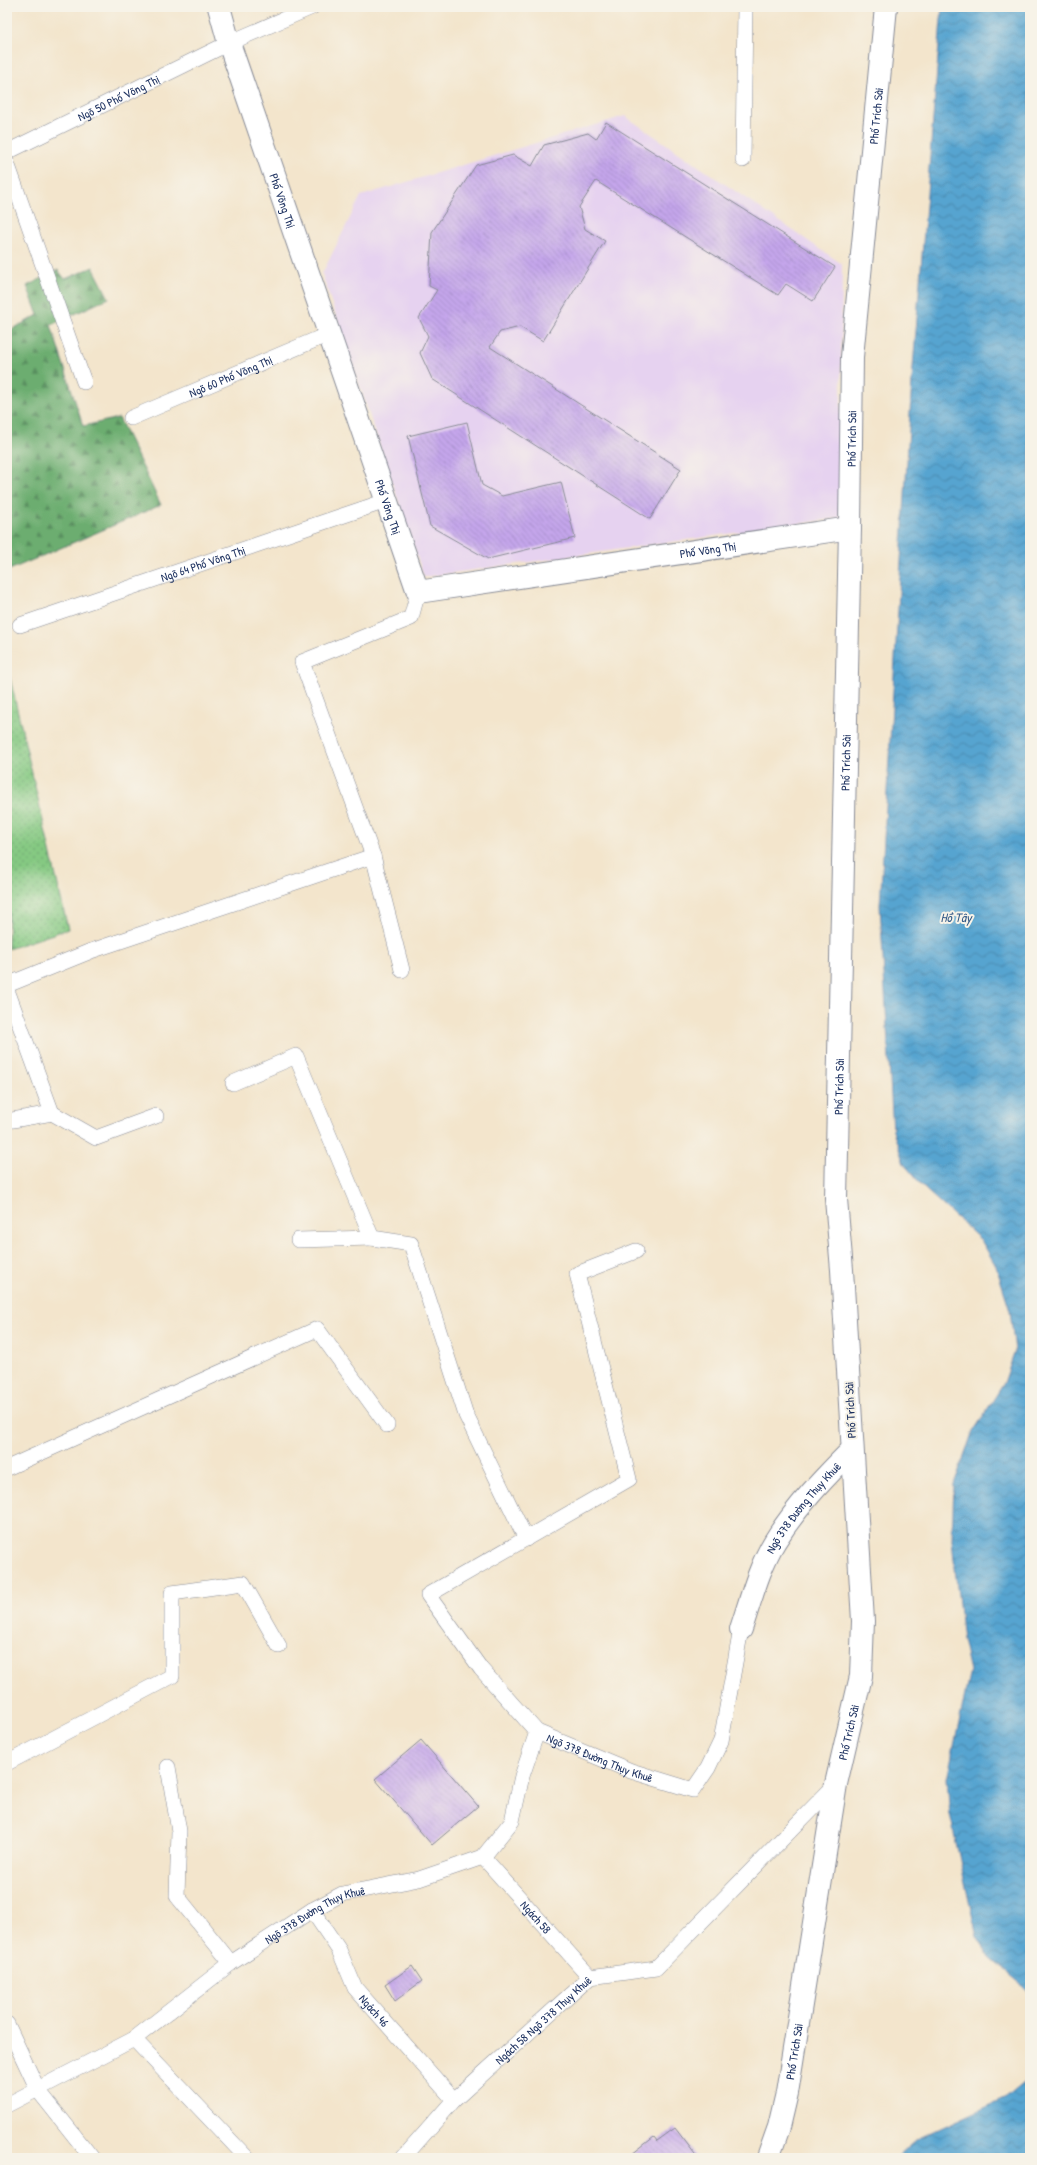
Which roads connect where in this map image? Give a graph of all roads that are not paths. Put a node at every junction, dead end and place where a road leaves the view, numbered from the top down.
1 (219, 7) edge
2 (312, 7) edge
3 (745, 7) edge
4 (886, 7) edge
5 (229, 43) junction
6 (7, 152) edge
7 (744, 160) dead end
8 (7, 163) edge
9 (329, 334) junction
10 (84, 382) dead end
11 (131, 418) dead end
12 (386, 501) junction
13 (850, 528) junction
14 (418, 592) junction
15 (20, 625) dead end
16 (373, 856) junction
17 (402, 970) dead end
18 (7, 985) edge
19 (7, 990) edge
20 (233, 1083) dead end
21 (52, 1113) junction
22 (156, 1116) dead end
23 (7, 1121) edge
24 (372, 1238) junction
25 (298, 1240) dead end
26 (636, 1251) dead end
27 (387, 1424) dead end
28 (852, 1450) junction
29 (7, 1468) edge
30 (526, 1539) junction
31 (741, 1629) joint
32 (279, 1646) dead end
33 (537, 1732) junction
34 (7, 1763) edge
35 (168, 1767) dead end
36 (836, 1784) junction
37 (483, 1857) junction
38 (312, 1910) junction
39 (231, 1963) junction
40 (590, 1977) junction
41 (7, 2024) edge
42 (134, 2040) junction
43 (38, 2090) junction
44 (454, 2100) junction
45 (7, 2105) edge
46 (92, 2158) edge
47 (247, 2158) edge
48 (403, 2158) edge
49 (768, 2158) edge

1 - 5 street, Phố Võng Thị
2 - 5 lane, Ngõ 50 Phố Võng Thị
3 - 7 lane
4 - 13 street, Phố Trích Sài
5 - 6 lane, Ngõ 50 Phố Võng Thị
5 - 9 street, Phố Võng Thị
8 - 10 lane
9 - 11 lane, Ngõ 60 Phố Võng Thị
9 - 12 street, Phố Võng Thị
12 - 14 street, Phố Võng Thị
12 - 15 lane, Ngõ 64 Phố Võng Thị
13 - 14 street, Phố Võng Thị
13 - 28 street, Phố Trích Sài
14 - 16 lane
16 - 17 lane
16 - 18 lane
19 - 21 lane
20 - 24 lane
21 - 22 lane
21 - 23 lane
24 - 25 lane
24 - 30 lane
26 - 30 lane
27 - 29 lane
28 - 31 street, Ngõ 378 Đường Thụy Khuê
28 - 36 street, Phố Trích Sài
30 - 33 lane
31 - 33 lane, Ngõ 378 Đường Thụy Khuê
32 - 34 lane
33 - 37 lane, Ngõ 378 Đường Thụy Khuê
35 - 39 lane
36 - 40 lane, Ngách 58 Ngõ 378 Thụy Khuê
36 - 49 street, Phố Trích Sài
37 - 38 lane, Ngõ 378 Đường Thụy Khuê
37 - 40 lane, Ngách 58
38 - 39 lane, Ngõ 378 Đường Thụy Khuê
38 - 44 lane, Ngách 46
39 - 42 lane, Ngõ 378 Đường Thụy Khuê
40 - 44 lane, Ngách 58 Ngõ 378 Thụy Khuê
41 - 43 lane
42 - 43 lane, Ngõ 378 Đường Thụy Khuê
42 - 47 lane
43 - 45 lane, Ngõ 378 Đường Thụy Khuê
43 - 46 lane
44 - 48 lane, Ngách 58 Ngõ 378 Thụy Khuê

